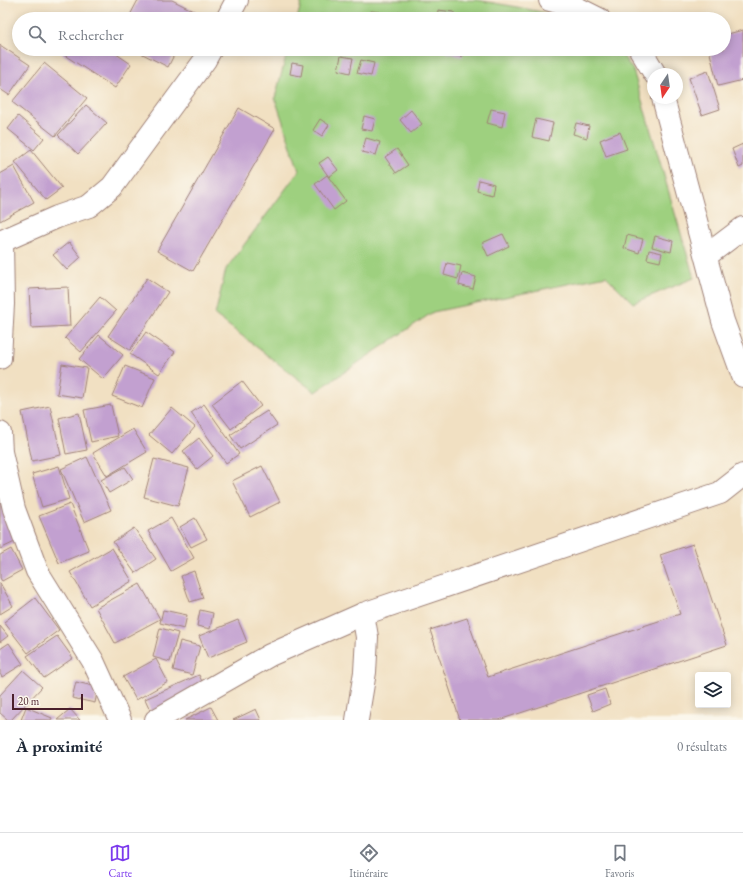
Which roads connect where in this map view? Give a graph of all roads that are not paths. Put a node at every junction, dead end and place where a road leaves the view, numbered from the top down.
1 (237, 0) edge
2 (550, 0) edge
3 (231, 12) edge
4 (584, 12) edge
5 (207, 56) edge
6 (644, 56) edge
7 (651, 68) edge
8 (665, 104) edge
9 (743, 228) edge
10 (1, 241) edge
11 (706, 256) junction
12 (0, 358) edge
13 (743, 376) edge
14 (0, 433) edge
15 (743, 475) edge
16 (363, 614) junction
17 (120, 720) edge
18 (156, 720) edge
19 (357, 720) edge

1 - 3 street
2 - 4 street
5 - 10 street
6 - 7 street
8 - 11 street
9 - 11 street
10 - 12 street
11 - 13 street
14 - 17 street
15 - 16 street
16 - 18 street
16 - 19 street

